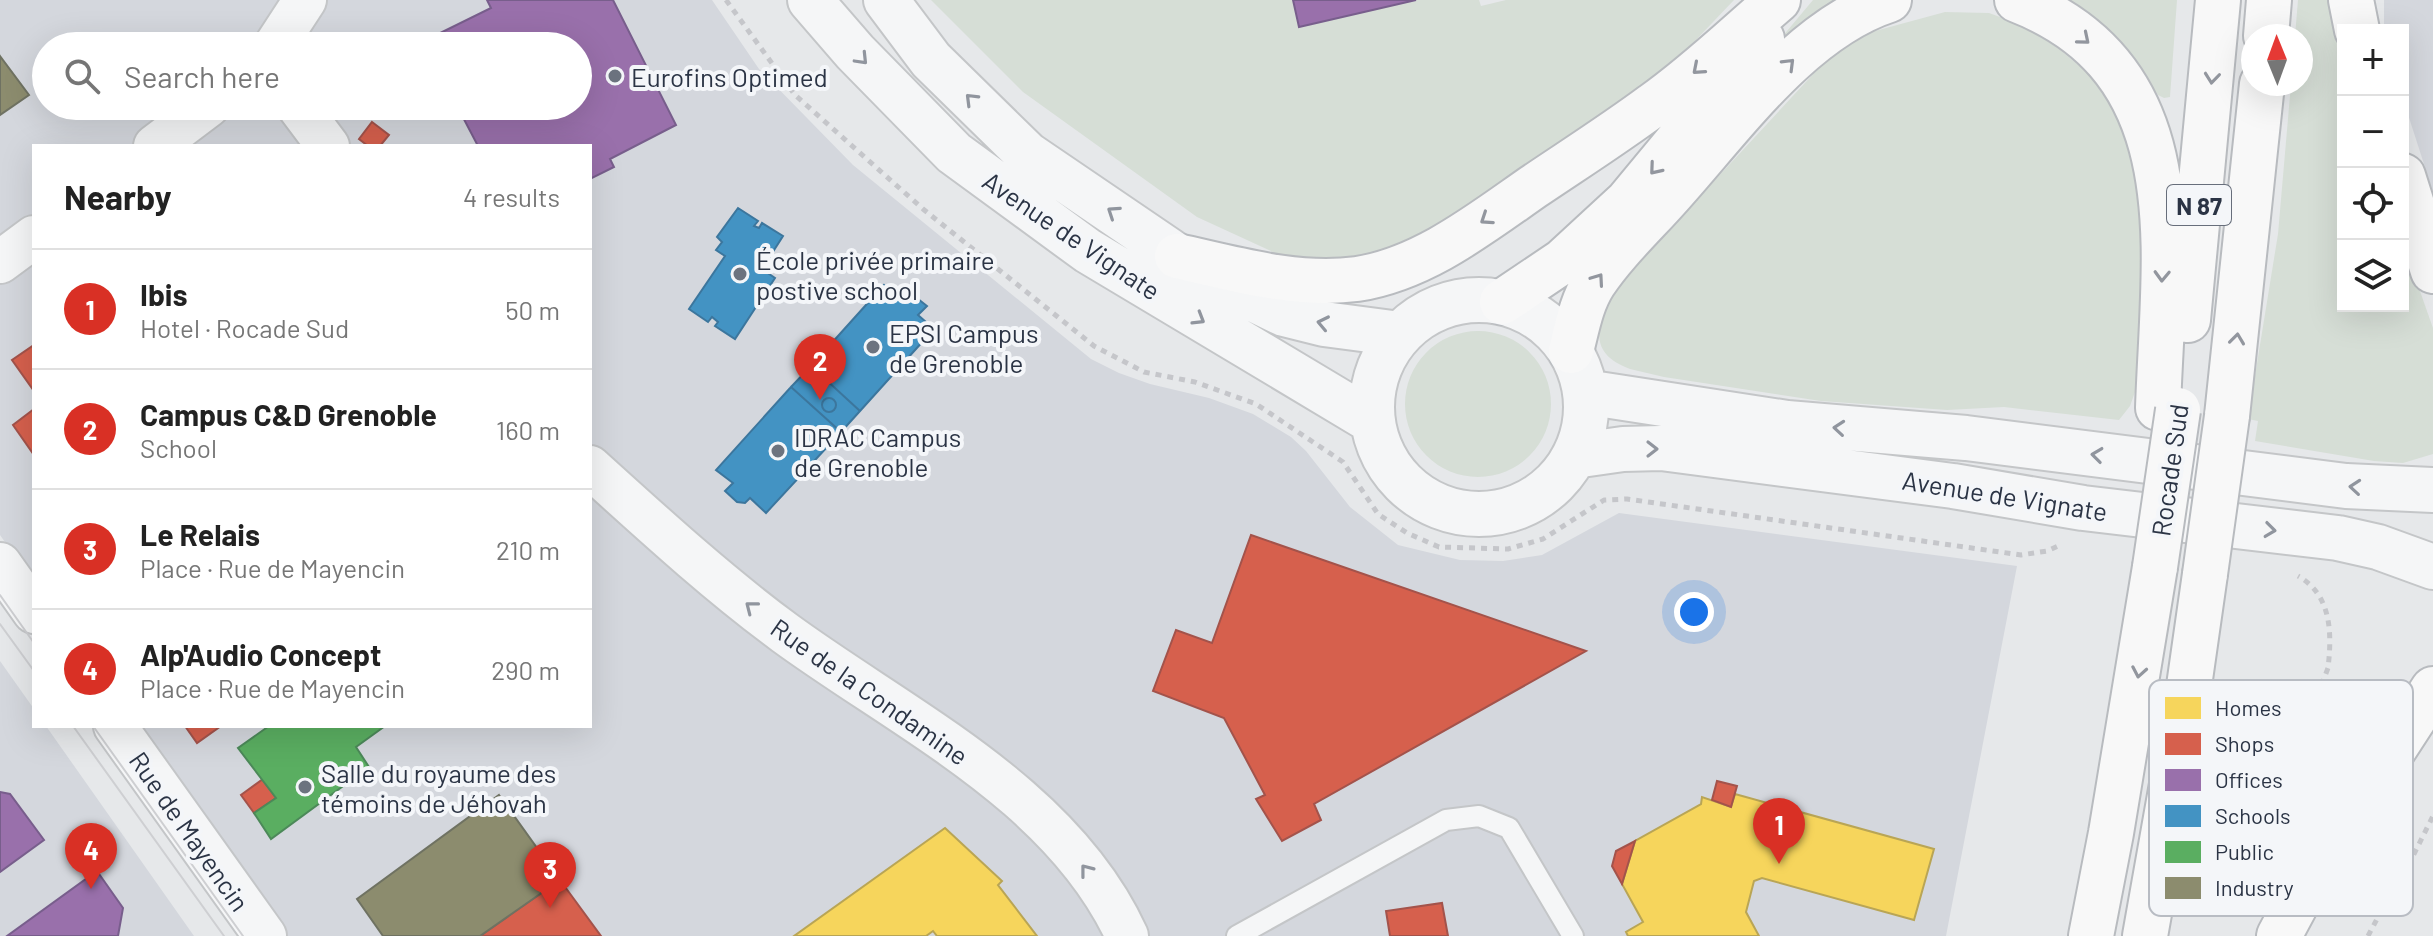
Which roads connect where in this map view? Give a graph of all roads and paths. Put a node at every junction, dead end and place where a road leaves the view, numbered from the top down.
1 (305, 0) edge
2 (810, 0) edge
3 (886, 0) edge
4 (1778, 0) edge
5 (1793, 0) edge
6 (1889, 0) edge
7 (2017, 0) edge
8 (2218, 0) edge
9 (2269, 0) edge
10 (2351, 0) edge
11 (2267, 24) edge
12 (2356, 24) edge
13 (284, 32) edge
14 (2261, 96) edge
15 (189, 120) edge
16 (308, 120) edge
17 (158, 144) edge
18 (326, 144) edge
19 (2409, 195) edge
20 (32, 238) edge
21 (1177, 256) junction
22 (0, 262) edge
23 (2433, 271) edge
24 (1502, 302) junction
25 (1400, 334) junction
26 (1571, 351) junction
27 (1585, 392) junction
28 (2168, 409) junction
29 (1372, 421) junction
30 (1574, 456) junction
31 (592, 469) edge
32 (2433, 490) edge
33 (0, 564) edge
34 (2433, 567) edge
35 (32, 609) edge
36 (2189, 680) edge
37 (2433, 689) edge
38 (2413, 723) edge
39 (116, 728) edge
40 (2433, 816) edge
41 (2413, 856) edge
42 (2149, 914) edge
43 (2294, 916) edge
44 (2378, 916) edge
45 (265, 936) edge
46 (1127, 936) edge
47 (1237, 936) edge
48 (1573, 936) edge
49 (2091, 936) edge
50 (2145, 936) edge
51 (2279, 936) edge
52 (2368, 936) edge

1 - 13 street
2 -> 29 street, Avenue de Vignate
21 -> 3 street, Avenue de Vignate
4 -> 21 highway
5 -> 24 highway
26 -> 6 highway
7 -> 28 highway
8 -> 28 highway, Rocade Sud / N 87
9 - 11 highway
10 - 12 highway
36 -> 14 highway, Rocade Sud / N 87, bridge
15 - 17 street
16 - 18 street
19 - 23 highway
20 - 22 street
25 -> 21 street, Avenue de Vignate
24 - 25 street
24 - 26 street
25 - 29 street
26 - 27 street
27 - 30 street
32 -> 27 street, Avenue de Vignate
28 -> 49 highway, Rocade Sud / N 87, bridge
29 - 30 street
30 -> 34 street, Avenue de Vignate
46 -> 31 street, Rue de la Condamine
33 - 35 street
37 - 38 highway
39 - 45 street, Rue de Mayencin
40 - 41 path
50 -> 42 highway, Rocade Sud / N 87, bridge
43 - 51 highway
44 - 52 path
47 - 48 lane

